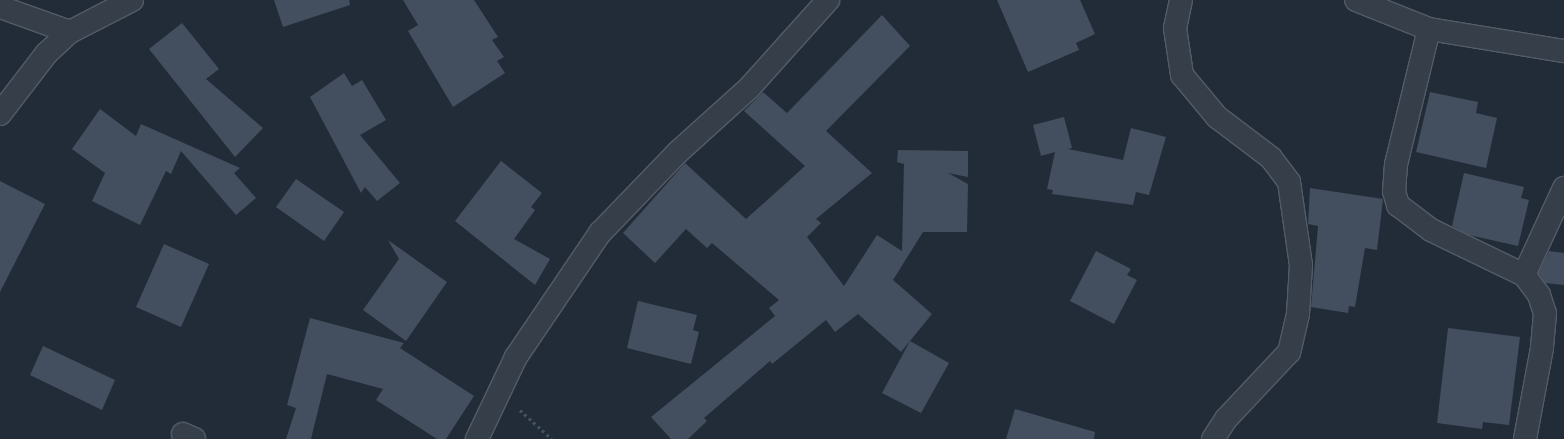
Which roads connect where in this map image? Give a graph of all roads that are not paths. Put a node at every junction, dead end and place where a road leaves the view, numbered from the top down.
1 (132, 0) edge
2 (828, 0) edge
3 (1181, 0) edge
4 (1356, 0) edge
5 (0, 7) edge
6 (1429, 29) junction
7 (70, 32) junction
8 (1564, 51) edge
9 (0, 114) edge
10 (1564, 188) edge
11 (1524, 275) junction
12 (477, 439) edge
13 (1213, 439) edge
14 (1525, 439) edge

1 - 7 street
2 - 12 street
3 - 13 street
4 - 6 street
5 - 7 street
6 - 8 street
6 - 11 street
7 - 9 street
10 - 11 street
11 - 14 street

